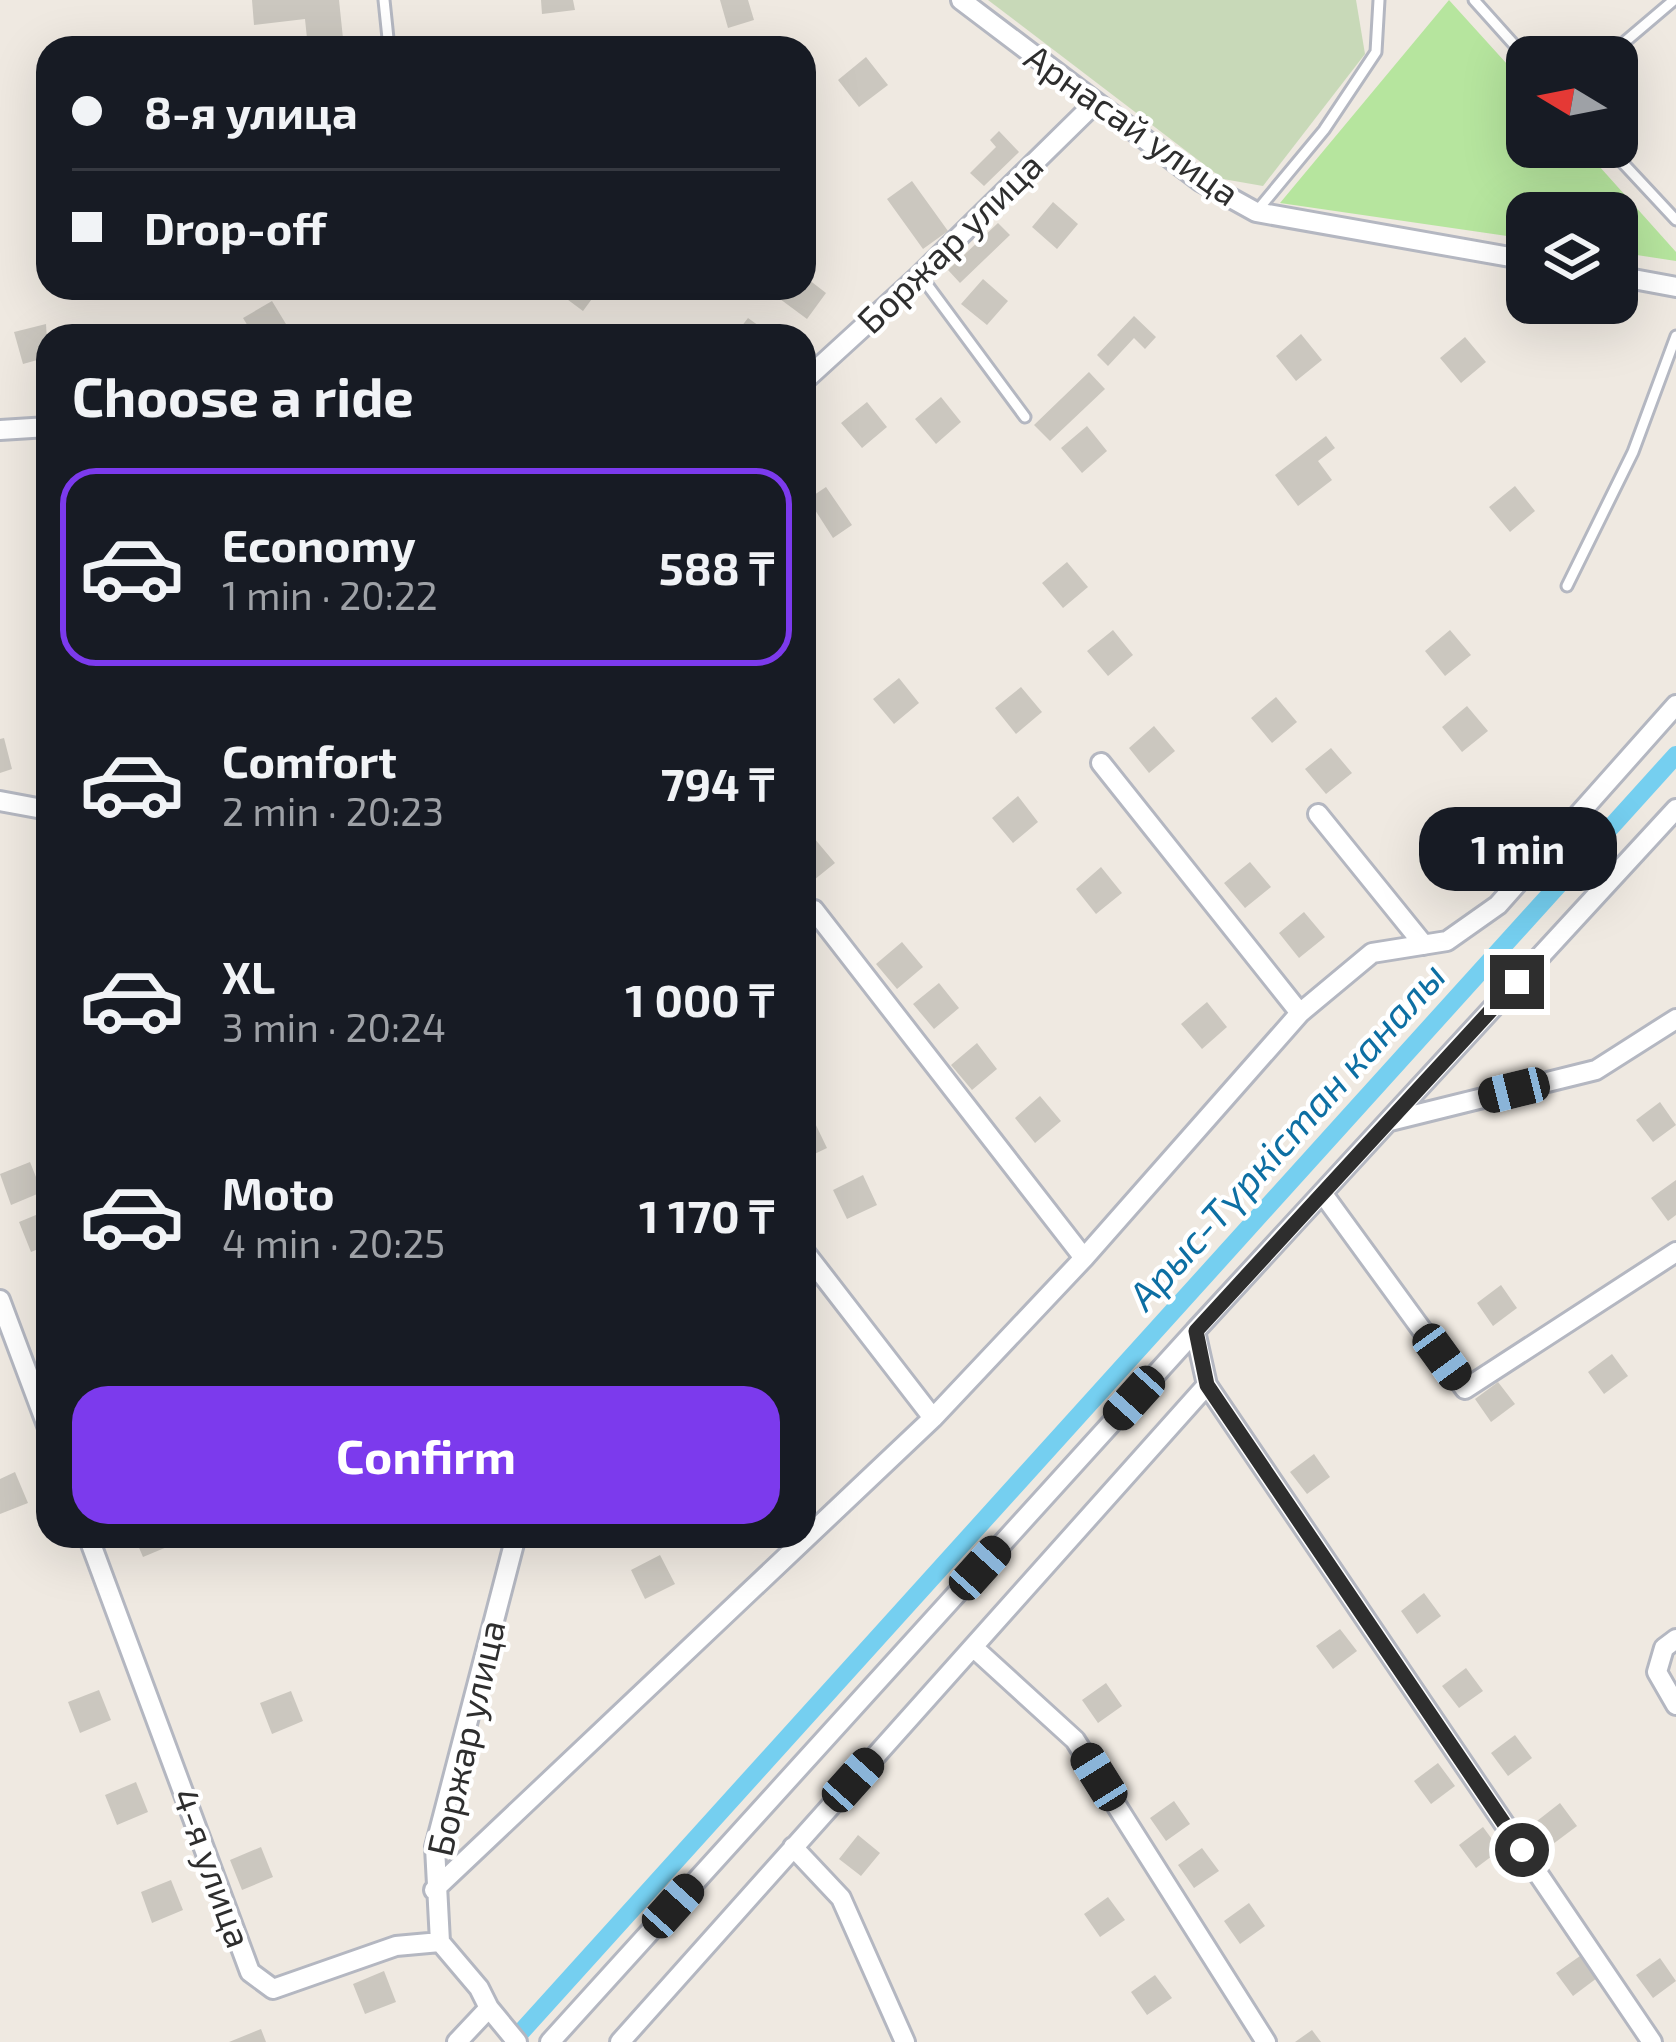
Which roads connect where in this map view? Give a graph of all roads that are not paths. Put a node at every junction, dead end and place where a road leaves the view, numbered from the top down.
1 (384, 0) edge
2 (961, 0) edge
3 (1379, 0) edge
4 (1474, 0) edge
5 (1674, 0) edge
6 (388, 36) edge
7 (1507, 36) edge
8 (1632, 36) edge
9 (1095, 103) junction
10 (1628, 168) edge
11 (1256, 212) junction
12 (1676, 220) edge
13 (1506, 256) edge
14 (920, 275) junction
15 (1638, 280) edge
16 (1676, 286) edge
17 (1676, 336) edge
18 (816, 370) edge
19 (1025, 417) dead end
20 (36, 428) edge
21 (0, 430) edge
22 (1567, 586) dead end
23 (1676, 705) edge
24 (1101, 763) dead end
25 (0, 801) edge
26 (36, 808) edge
27 (1676, 809) edge
28 (1318, 814) dead end
29 (816, 913) edge
30 (1424, 945) junction
31 (1300, 1013) junction
32 (1676, 1019) edge
33 (1390, 1121) junction
34 (1323, 1194) junction
35 (1676, 1252) edge
36 (1084, 1258) junction
37 (816, 1267) edge
38 (0, 1300) edge
39 (1196, 1331) junction
40 (1207, 1385) junction
41 (36, 1397) edge
42 (933, 1418) junction
43 (816, 1529) edge
44 (92, 1548) edge
45 (513, 1548) edge
46 (796, 1548) edge
47 (1676, 1639) edge
48 (973, 1647) junction
49 (1676, 1705) edge
50 (793, 1847) junction
51 (434, 1890) junction
52 (440, 1942) junction
53 (489, 2008) junction
54 (513, 2037) edge
55 (457, 2042) edge
56 (550, 2042) edge
57 (620, 2042) edge
58 (905, 2042) edge
59 (1266, 2042) edge
60 (1652, 2042) edge

1 - 6 lane
2 - 9 street, Арнасай улица
3 - 11 lane
4 - 7 lane
5 - 8 lane
9 - 11 street, Арнасай улица
9 - 14 street, Боржар улица
10 - 12 lane
11 - 13 street, Арнасай улица
14 - 18 street, Боржар улица
14 - 19 lane
15 - 16 street
17 - 22 lane
20 - 21 street
23 - 30 street
24 - 31 street
25 - 26 street
27 - 33 street
28 - 30 street
29 - 36 street
30 - 31 street
31 - 36 street
32 - 33 street
33 - 34 street
34 - 35 street
34 - 39 street
36 - 42 street
37 - 42 street
38 - 41 street
39 - 40 street
39 - 56 street
40 - 48 street
40 - 60 street
42 - 43 street
44 - 52 street, 4-я улица
45 - 51 street, Боржар улица
46 - 51 street
47 - 49 street
48 - 50 street
48 - 59 street
50 - 57 street
50 - 58 street
51 - 52 street, Боржар улица
52 - 53 street
53 - 54 street
53 - 55 street

